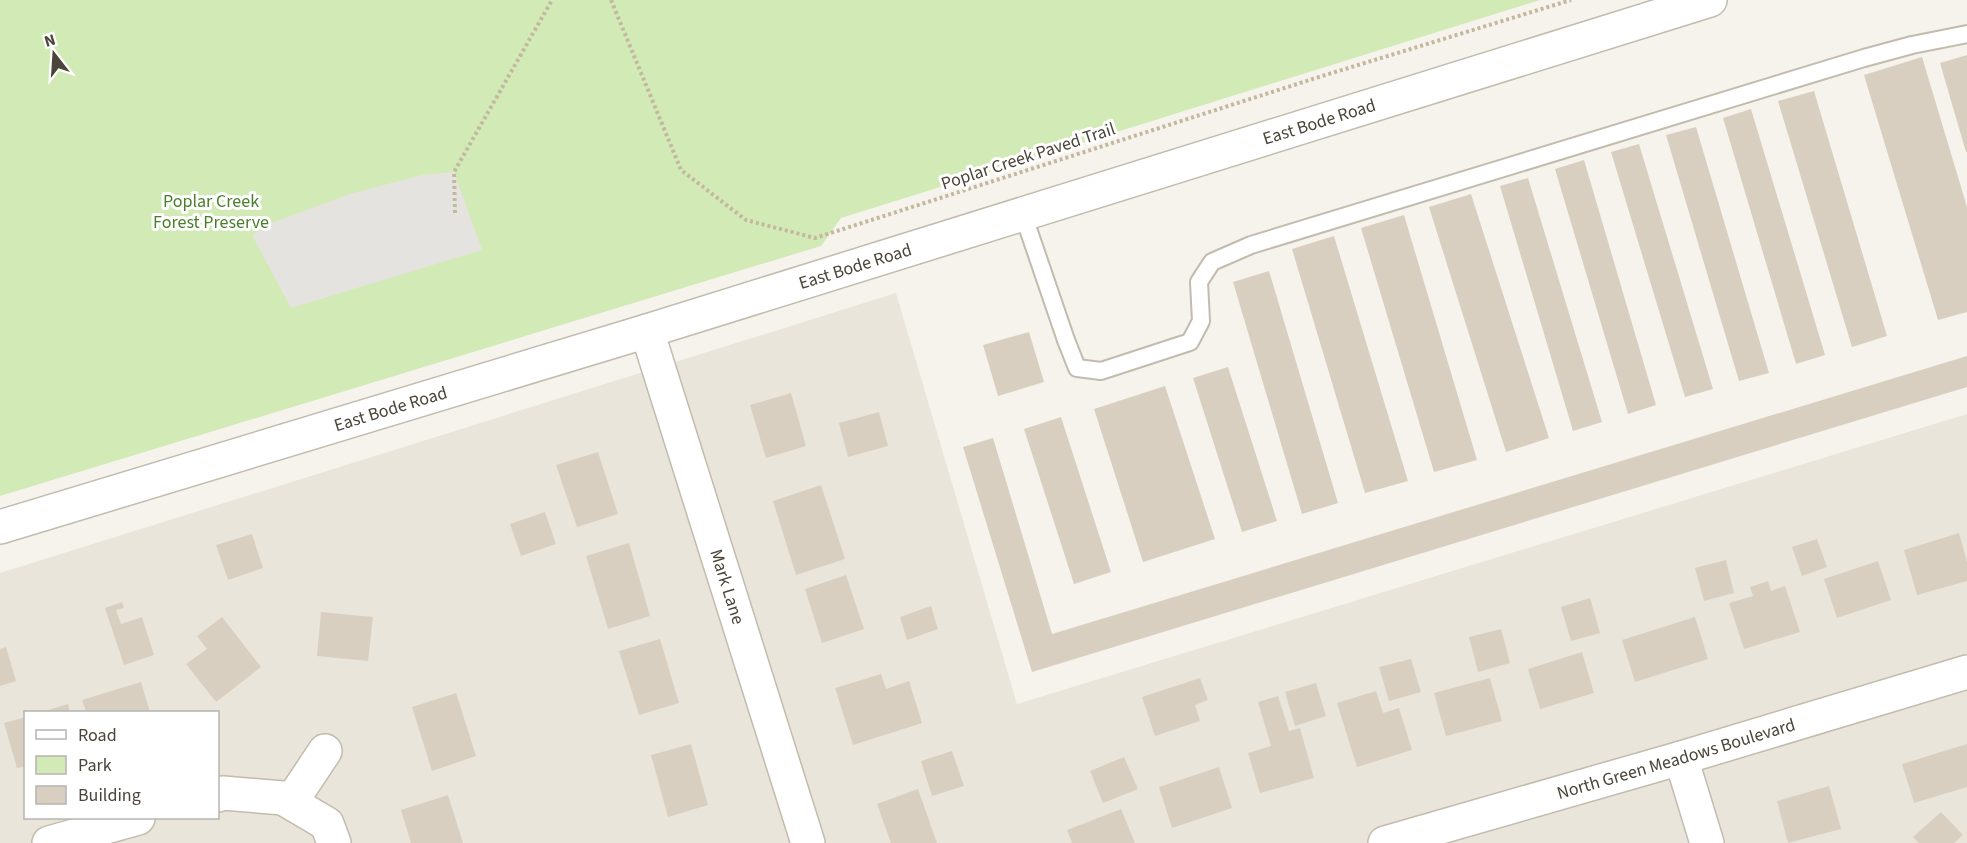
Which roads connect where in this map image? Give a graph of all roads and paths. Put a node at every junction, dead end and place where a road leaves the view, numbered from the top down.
1 (552, 0) edge
2 (611, 0) edge
3 (1571, 0) edge
4 (1710, 0) edge
5 (1967, 34) edge
6 (455, 213) dead end
7 (1023, 214) junction
8 (647, 331) junction
9 (0, 527) edge
10 (1967, 672) edge
11 (325, 752) dead end
12 (1681, 758) junction
13 (219, 795) edge
14 (287, 800) junction
15 (134, 819) edge
16 (50, 843) edge
17 (334, 843) edge
18 (808, 843) edge
19 (1385, 843) edge
20 (1707, 843) edge

1 - 6 path
2 - 3 path, Poplar Creek Paved Trail
4 - 7 street, East Bode Road
5 - 7 lane
7 - 8 street, East Bode Road
8 - 9 street, East Bode Road
8 - 18 street, Mark Lane
10 - 12 street, North Green Meadows Boulevard
11 - 14 street
12 - 19 street, North Green Meadows Boulevard
12 - 20 street
13 - 14 street
14 - 17 street
15 - 16 street

